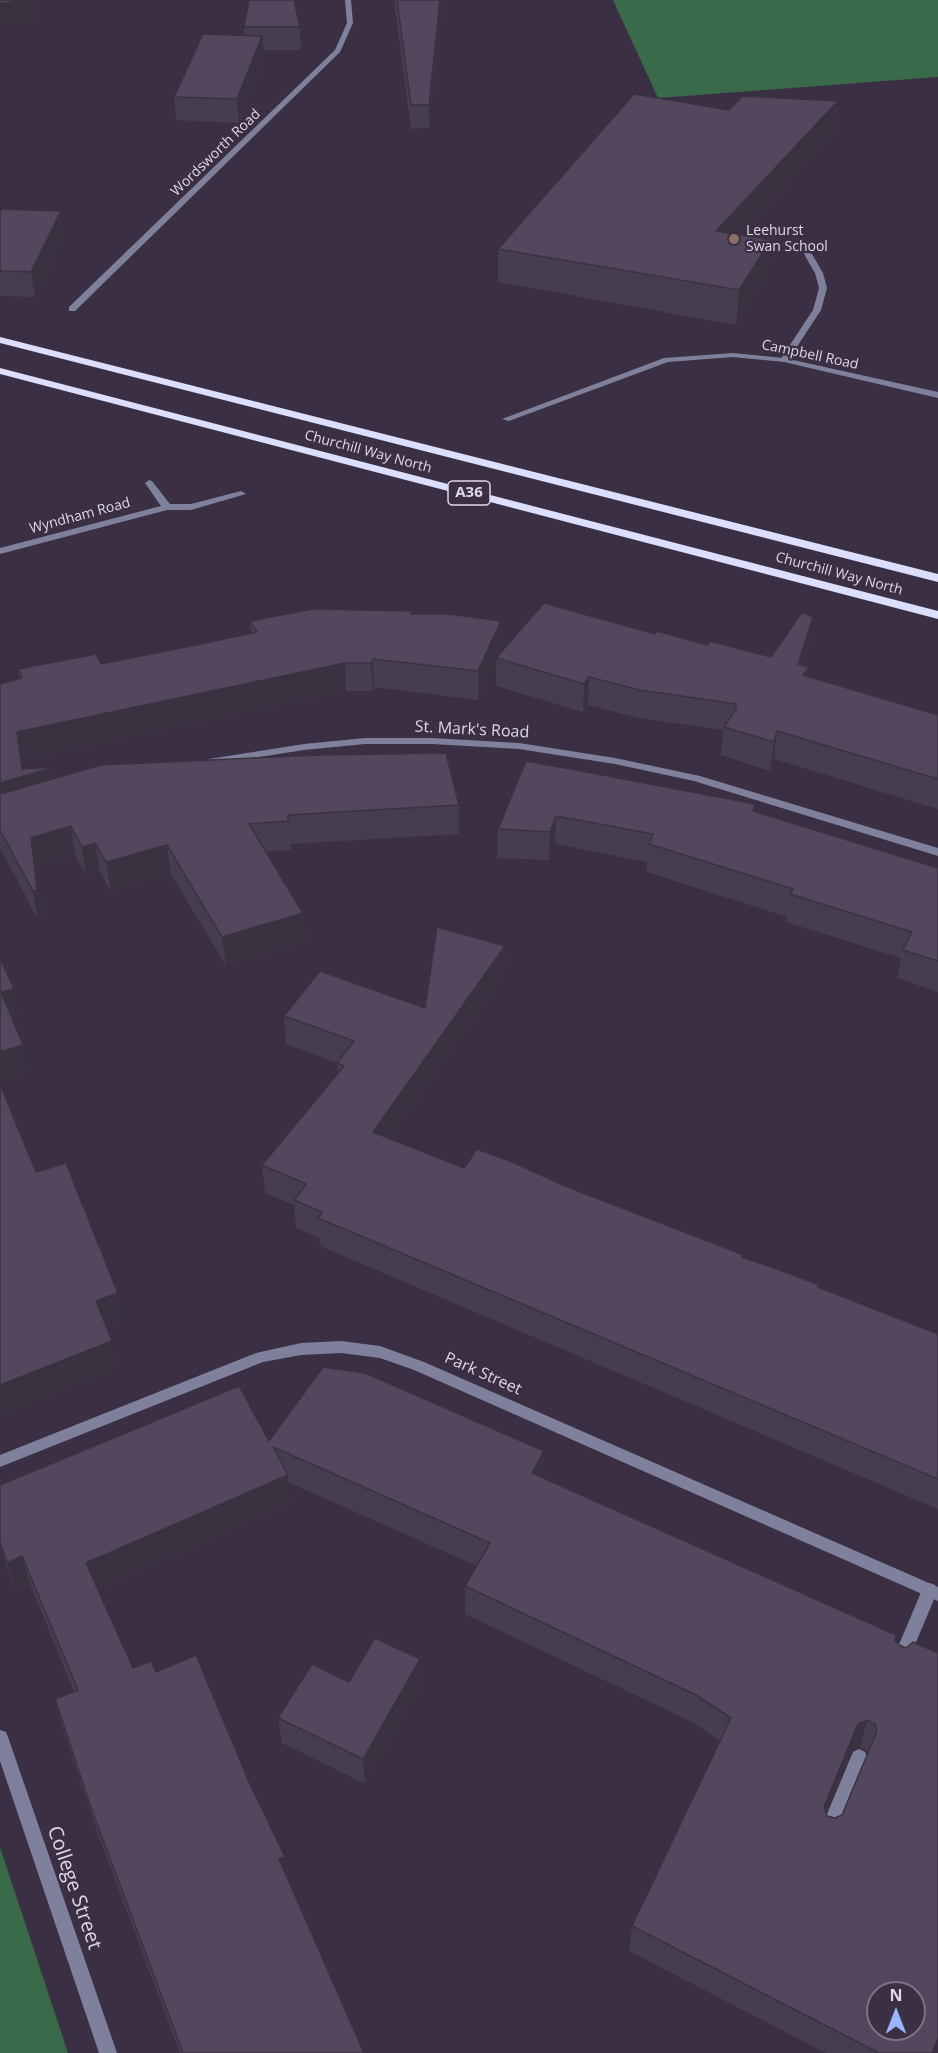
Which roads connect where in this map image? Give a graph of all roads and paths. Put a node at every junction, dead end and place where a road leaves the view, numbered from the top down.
1 (348, 0) edge
2 (808, 254) dead end
3 (72, 309) dead end
4 (0, 340) edge
5 (784, 360) junction
6 (0, 371) edge
7 (938, 396) edge
8 (506, 419) dead end
9 (149, 483) dead end
10 (241, 494) dead end
11 (167, 507) junction
12 (0, 551) edge
13 (938, 578) edge
14 (938, 615) edge
15 (202, 764) edge
16 (938, 852) edge
17 (0, 1461) edge
18 (934, 1592) edge
19 (897, 1666) edge
20 (0, 1737) edge
21 (860, 1757) dead end
22 (827, 1834) edge
23 (108, 2053) edge

1 - 3 street, Wordsworth Road
2 - 5 street
4 - 13 highway, Churchill Way North / A36
5 - 7 street, Campbell Road
5 - 8 street, Campbell Road
6 - 14 highway, Churchill Way North / A36
9 - 11 street, Wyndham Road
10 - 11 street, Wyndham Road
11 - 12 street, Wyndham Road
15 - 16 street, St. Mark's Road
17 - 18 street, Park Street
18 - 19 street
20 - 23 street, College Street
21 - 22 street

